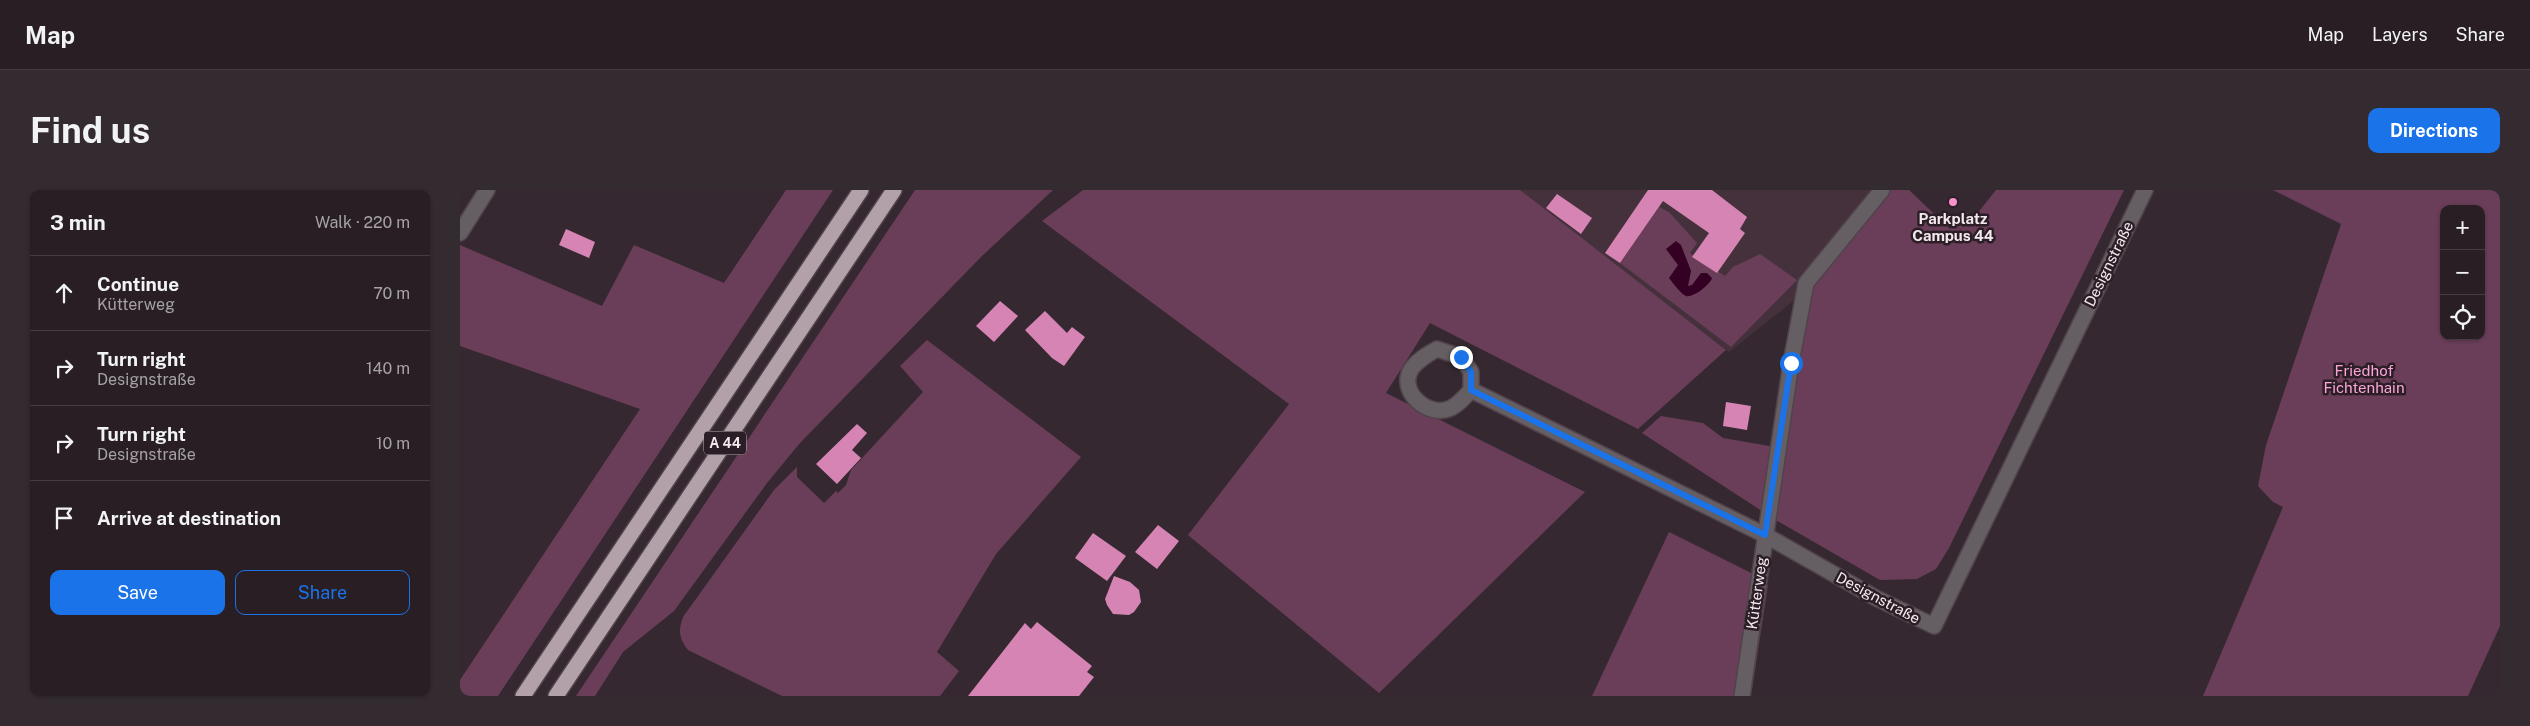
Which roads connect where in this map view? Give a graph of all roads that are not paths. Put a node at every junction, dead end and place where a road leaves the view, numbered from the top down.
1 (487, 190) edge
2 (861, 190) edge
3 (894, 190) edge
4 (1882, 190) edge
5 (2145, 190) edge
6 (460, 233) edge
7 (1471, 390) junction
8 (1765, 535) junction
9 (522, 696) edge
10 (556, 696) edge
11 (1742, 696) edge

1 - 6 street
2 - 9 highway, A 44
3 - 10 highway, A 44
4 - 8 street, Kütterweg
5 - 8 street, Designstraße
7 - 7 street
7 - 8 street, Designstraße
8 - 11 street, Kütterweg

